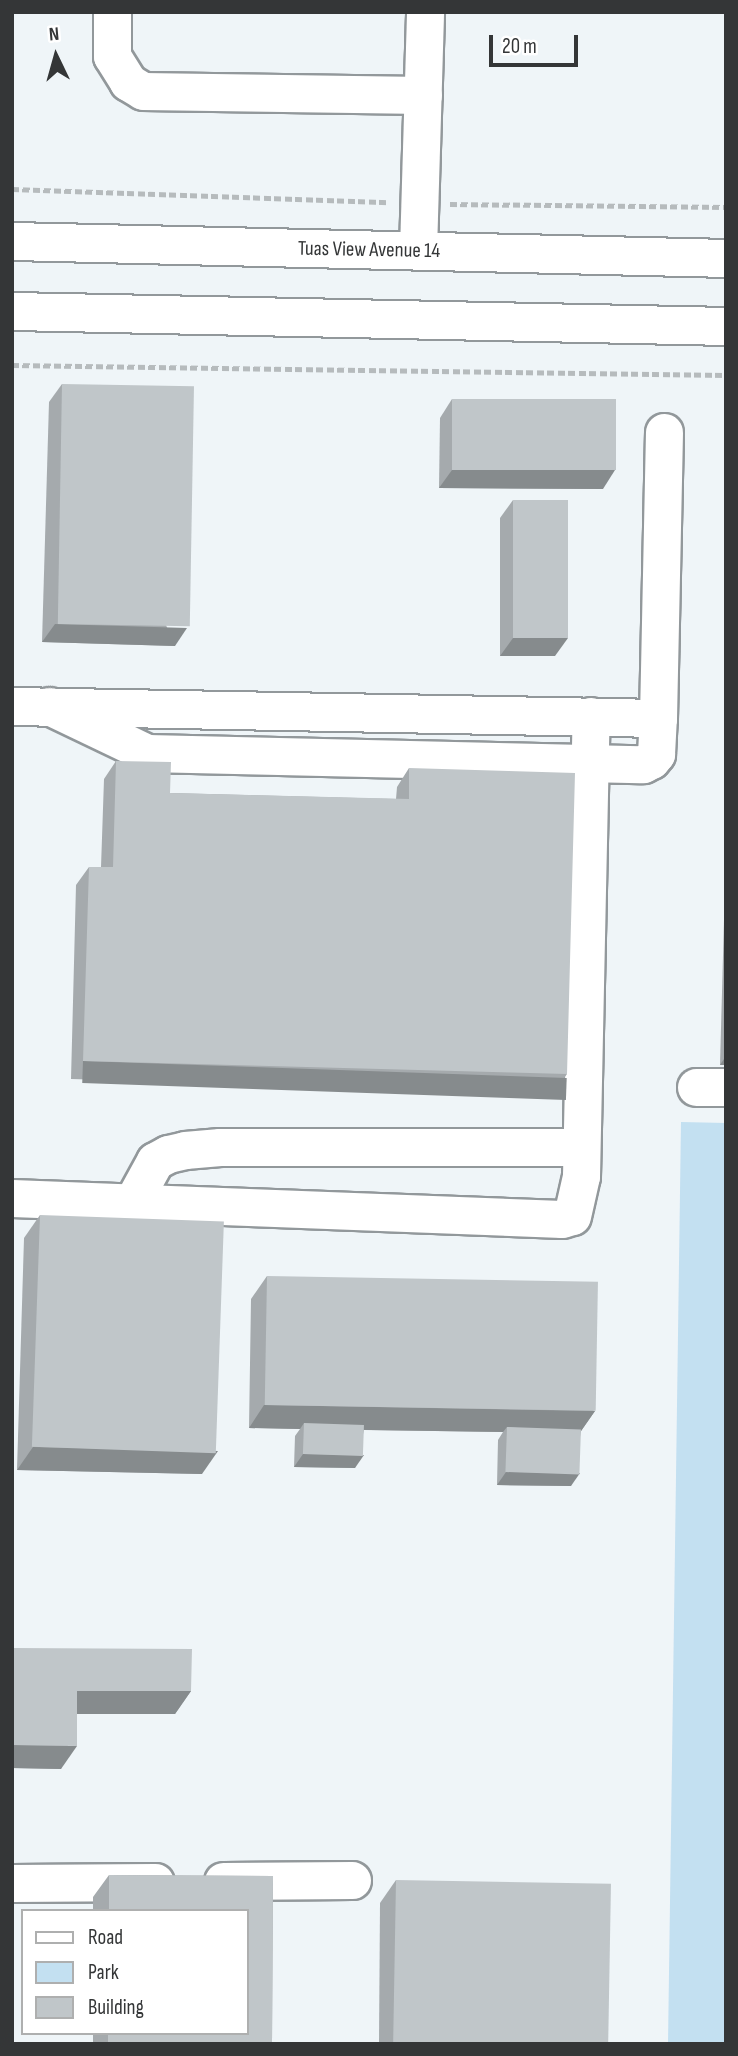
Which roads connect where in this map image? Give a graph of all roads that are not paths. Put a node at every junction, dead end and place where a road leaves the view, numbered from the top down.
1 (112, 12) edge
2 (425, 12) edge
3 (423, 95) junction
4 (12, 241) edge
5 (418, 250) junction
6 (726, 258) edge
7 (12, 311) edge
8 (726, 327) edge
9 (664, 432) dead end
10 (12, 705) edge
11 (49, 706) junction
12 (591, 716) junction
13 (658, 718) junction
14 (590, 762) junction
15 (581, 1147) junction
16 (12, 1198) edge
17 (132, 1203) junction
18 (352, 1880) dead end
19 (12, 1883) edge

1 - 3 street
2 - 3 street
3 - 5 street
4 - 5 street, Tuas View Avenue 14
5 - 6 street, Tuas View Avenue 14
7 - 8 street
9 - 13 street
10 - 11 street
11 - 12 street
11 - 14 street
12 - 13 street
12 - 14 street
13 - 14 street
14 - 15 street
15 - 17 street
15 - 17 street
16 - 17 street
18 - 19 street

